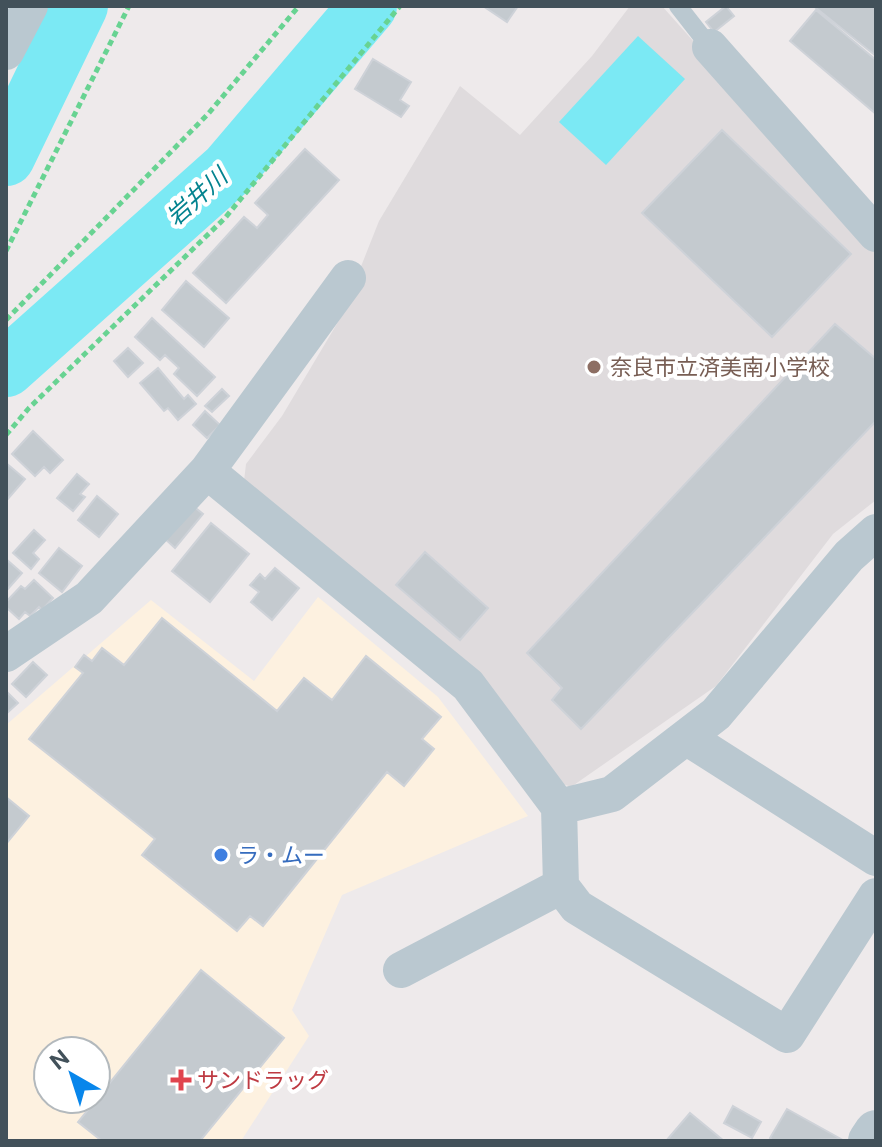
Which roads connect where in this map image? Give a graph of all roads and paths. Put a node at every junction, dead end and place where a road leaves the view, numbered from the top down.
1 (30, 6) edge
2 (129, 6) edge
3 (299, 6) edge
4 (400, 6) edge
5 (678, 6) edge
6 (710, 47) joint
7 (6, 52) edge
8 (876, 234) edge
9 (6, 251) edge
10 (348, 278) dead end
11 (6, 320) edge
12 (6, 435) edge
13 (207, 471) junction
14 (876, 532) edge
15 (6, 654) edge
16 (686, 737) junction
17 (559, 807) junction
18 (876, 858) edge
19 (561, 886) junction
20 (876, 896) edge
21 (401, 970) dead end
22 (876, 1132) edge
23 (870, 1141) edge

1 - 7 street
2 - 9 path
3 - 11 path
4 - 12 path
5 - 6 lane
6 - 8 street
10 - 13 street
13 - 15 street
13 - 17 street
14 - 16 street
16 - 17 street
16 - 18 street
17 - 19 street
19 - 20 street
19 - 21 street
22 - 23 street

